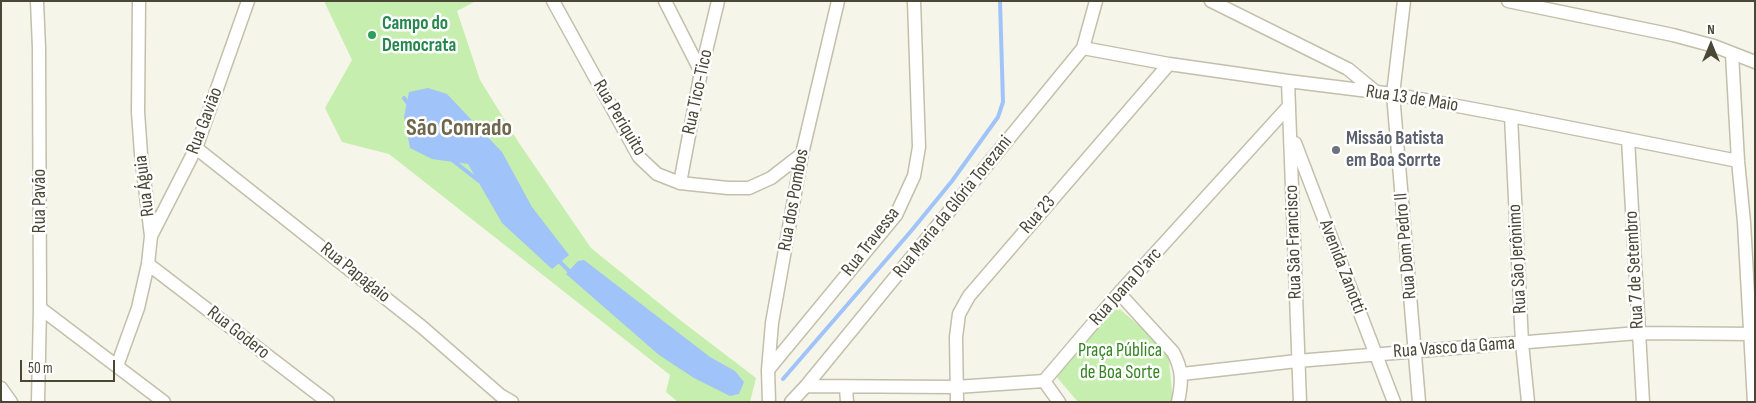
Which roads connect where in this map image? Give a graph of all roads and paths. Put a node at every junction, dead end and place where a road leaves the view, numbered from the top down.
1 (37, 1) edge
2 (139, 1) edge
3 (553, 1) edge
4 (665, 1) edge
5 (718, 1) edge
6 (838, 1) edge
7 (914, 1) edge
8 (1096, 1) edge
9 (1211, 1) edge
10 (1404, 1) edge
11 (1508, 1) edge
12 (243, 5) edge
13 (1083, 48) junction
14 (1732, 54) junction
15 (1755, 62) edge
16 (1169, 64) junction
17 (702, 72) junction
18 (1288, 81) junction
19 (1376, 92) junction
20 (1393, 94) junction
21 (1289, 106) junction
22 (1511, 116) junction
23 (1290, 132) junction
24 (1628, 139) junction
25 (196, 148) junction
26 (802, 154) junction
27 (1738, 161) junction
28 (680, 183) junction
29 (1750, 222) edge
30 (151, 236) junction
31 (148, 264) junction
32 (1119, 293) junction
33 (40, 308) junction
34 (1638, 333) junction
35 (1752, 333) edge
36 (1522, 343) junction
37 (1416, 350) junction
38 (1375, 354) junction
39 (1297, 361) junction
40 (117, 366) junction
41 (768, 370) junction
42 (1182, 374) junction
43 (1044, 381) junction
44 (806, 386) junction
45 (846, 387) junction
46 (956, 387) junction
47 (1, 388) edge
48 (501, 398) edge
49 (11, 402) edge
50 (38, 402) edge
51 (164, 402) edge
52 (328, 402) edge
53 (512, 402) edge
54 (769, 402) edge
55 (791, 402) edge
56 (847, 402) edge
57 (957, 402) edge
58 (1059, 402) edge
59 (1178, 402) edge
60 (1300, 402) edge
61 (1394, 402) edge
62 (1419, 402) edge
63 (1528, 402) edge
64 (1643, 402) edge
65 (1754, 402) edge

1 - 33 street, Rua Pavão
2 - 30 street, Rua Águia
3 - 28 street, Rua Periquito
4 - 17 street
5 - 17 street, Rua Tico-Tico
6 - 26 street, Rua dos Pombos
7 - 41 street, Rua Travessa
8 - 13 street, Rua Maria da Glória Torezani
9 - 19 street
10 - 20 street, Rua Dom Pedro II
11 - 14 street
12 - 25 street, Rua Gavião
13 - 16 street, Rua 13 de Maio
13 - 44 street, Rua Maria da Glória Torezani
14 - 15 street
14 - 27 street
16 - 18 street, Rua 13 de Maio
16 - 46 street, Rua 23
17 - 28 street, Rua Tico-Tico
18 - 19 street, Rua 13 de Maio
18 - 21 street, Rua São Francisco
19 - 20 street, Rua 13 de Maio
20 - 22 street, Rua 13 de Maio
20 - 37 street, Rua Dom Pedro II
21 - 23 street, Rua São Francisco
21 - 32 street, Rua Joana D'arc
22 - 24 street, Rua 13 de Maio
22 - 36 street, Rua São Jerônimo
23 - 38 street, Avenida Zanotti
23 - 39 street, Rua São Francisco
24 - 27 street, Rua 13 de Maio
24 - 34 street, Rua 7 de Setembro
25 - 30 street, Rua Gavião
25 - 48 street, Rua Papagaio
26 - 28 street, Rua Periquito
26 - 41 street, Rua dos Pombos
27 - 29 street
29 - 35 street
30 - 31 street, Rua Águia
31 - 40 street, Rua Águia
31 - 52 street, Rua Godero
32 - 42 street
32 - 43 street, Rua Joana D'arc
33 - 40 street
33 - 50 street, Rua Pavão
34 - 35 street, Rua Vasco da Gama
34 - 36 street, Rua Vasco da Gama
34 - 64 street, Rua 7 de Setembro
35 - 65 street
36 - 37 street, Rua Vasco da Gama
36 - 63 street, Rua São Jerônimo
37 - 38 street, Rua Vasco da Gama
37 - 62 street, Rua Dom Pedro II
38 - 39 street, Rua Vasco da Gama
38 - 61 street, Avenida Zanotti
39 - 42 street, Rua Vasco da Gama
39 - 60 street, Rua São Francisco
40 - 51 street
41 - 54 street, Rua dos Pombos
42 - 59 street
43 - 46 street
43 - 58 street
44 - 45 street
44 - 55 street, Rua Maria da Glória Torezani
45 - 46 street
45 - 56 street
46 - 57 street, Rua 23
47 - 49 street
48 - 53 street, Rua Papagaio

